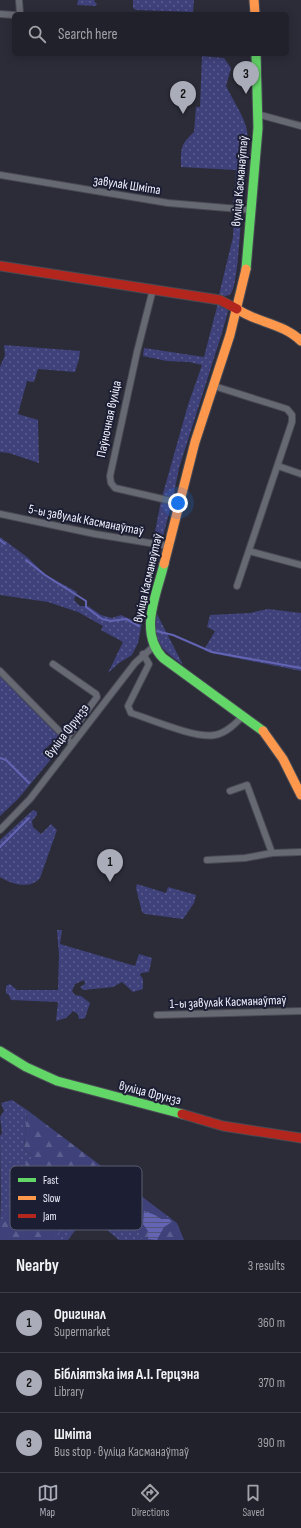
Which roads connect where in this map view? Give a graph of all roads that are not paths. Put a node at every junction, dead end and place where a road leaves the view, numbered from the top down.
1 (20, 0) edge
2 (254, 0) edge
3 (20, 12) edge
4 (255, 12) edge
5 (0, 14) edge
6 (12, 14) edge
7 (256, 56) edge
8 (257, 114) junction
9 (301, 126) edge
10 (0, 175) edge
11 (251, 210) junction
12 (0, 266) edge
13 (153, 289) junction
14 (238, 309) junction
15 (301, 341) edge
16 (214, 386) junction
17 (278, 466) junction
18 (301, 474) edge
19 (180, 503) junction
20 (0, 514) edge
21 (168, 546) junction
22 (248, 551) junction
23 (301, 565) edge
24 (237, 586) dead end
25 (153, 647) junction
26 (143, 654) junction
27 (53, 664) dead end
28 (0, 671) edge
29 (243, 716) junction
30 (67, 738) junction
31 (73, 745) junction
32 (230, 791) dead end
33 (301, 795) edge
34 (0, 830) edge
35 (301, 852) edge
36 (272, 853) junction
37 (207, 860) dead end
38 (301, 1011) edge
39 (156, 1015) dead end
40 (0, 1051) edge
41 (301, 1138) edge

1 - 3 street
2 - 4 main road
5 - 6 street
7 - 8 main road, вуліца Касманаўтаў
8 - 9 street
8 - 11 main road, вуліца Касманаўтаў
10 - 11 street, завулак Шміта
11 - 14 main road, вуліца Касманаўтаў
12 - 13 main road
13 - 14 main road
13 - 19 street, Паўночная вуліца
14 - 15 main road
14 - 16 main road, вуліца Касманаўтаў
16 - 17 street
16 - 19 main road, вуліца Касманаўтаў
17 - 18 street
17 - 22 street
19 - 21 main road, вуліца Касманаўтаў
20 - 21 street, 5-ы завулак Касманаўтаў
21 - 25 main road, вуліца Касманаўтаў
22 - 23 street
22 - 24 street
25 - 26 street, вуліца Фрунзэ
25 - 29 main road
26 - 29 street
26 - 31 street, вуліца Фрунзэ
27 - 30 street
28 - 30 street
29 - 33 main road
30 - 31 street
31 - 34 street, вуліца Фрунзэ
32 - 36 street
35 - 36 street
36 - 37 street
38 - 39 street, 1-ы завулак Касманаўтаў
40 - 41 main road, вуліца Фрунзэ

